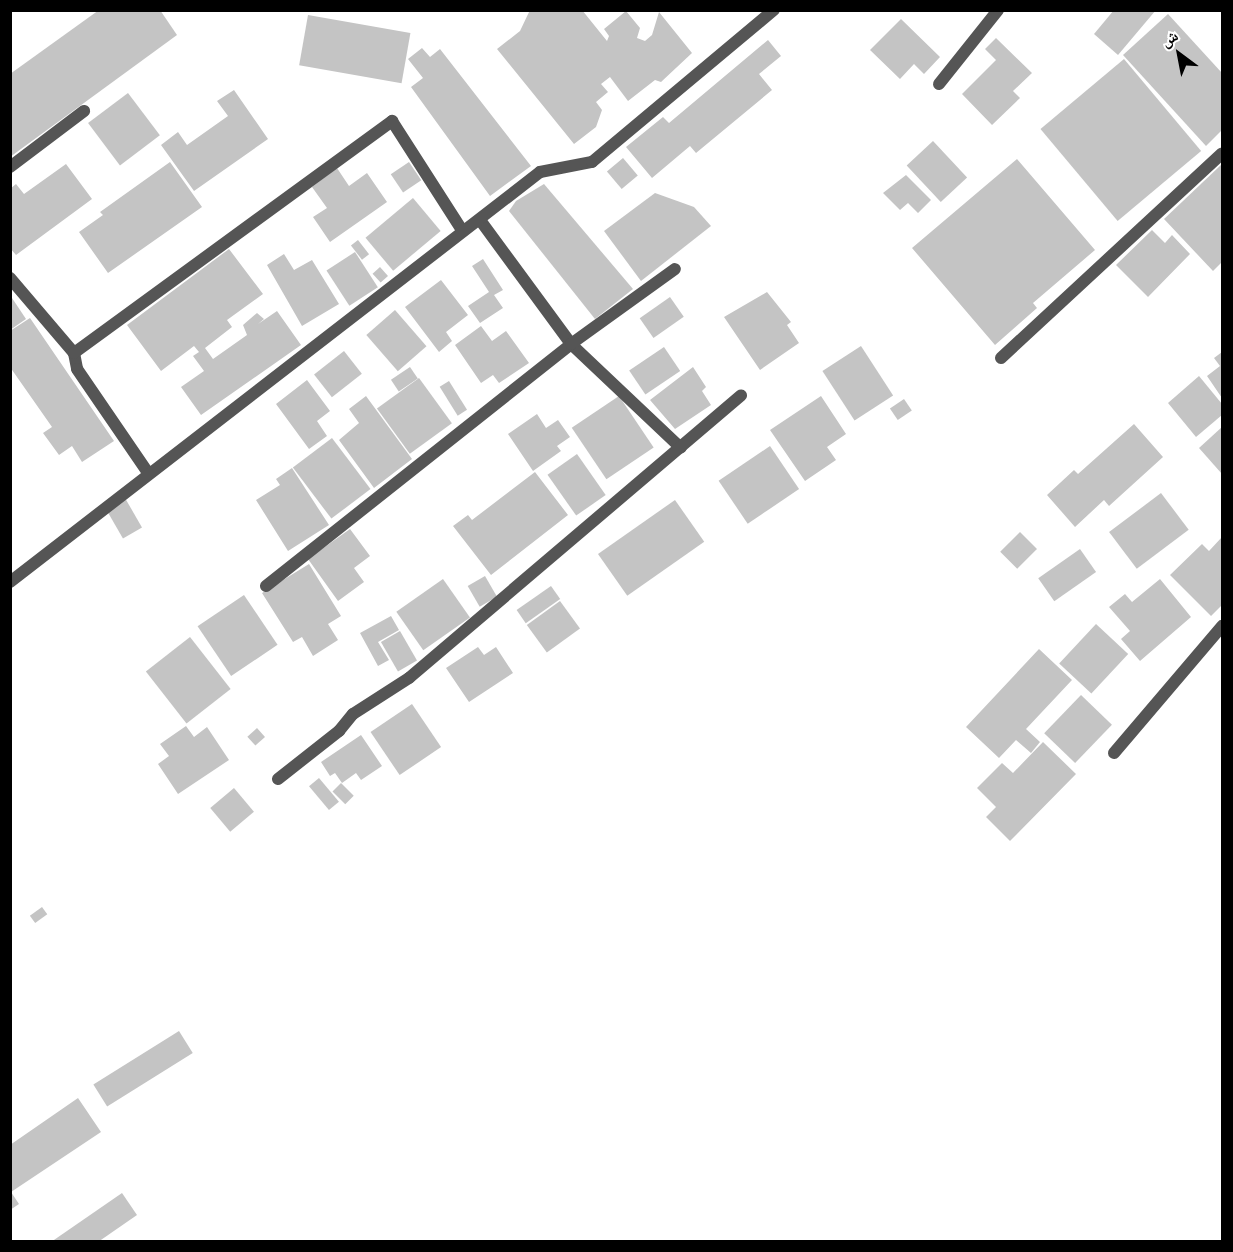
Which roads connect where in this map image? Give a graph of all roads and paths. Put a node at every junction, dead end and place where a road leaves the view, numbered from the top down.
1 (774, 10) edge
2 (998, 10) edge
3 (939, 84) dead end
4 (84, 111) dead end
5 (1222, 153) edge
6 (10, 166) edge
7 (480, 220) junction
8 (462, 230) junction
9 (675, 269) dead end
10 (10, 278) edge
11 (571, 344) junction
12 (74, 353) junction
13 (1001, 358) dead end
14 (741, 395) dead end
15 (681, 448) junction
16 (149, 474) junction
17 (10, 582) edge
18 (266, 586) dead end
19 (1222, 626) edge
20 (1114, 753) dead end
21 (278, 779) dead end

1 - 7 street
2 - 3 street
4 - 6 street
5 - 13 street
7 - 8 street
7 - 11 street
8 - 12 street
8 - 16 street
9 - 11 street
10 - 12 street
11 - 15 street
11 - 18 street
12 - 16 street
14 - 15 street
15 - 21 street
16 - 17 street
19 - 20 street

